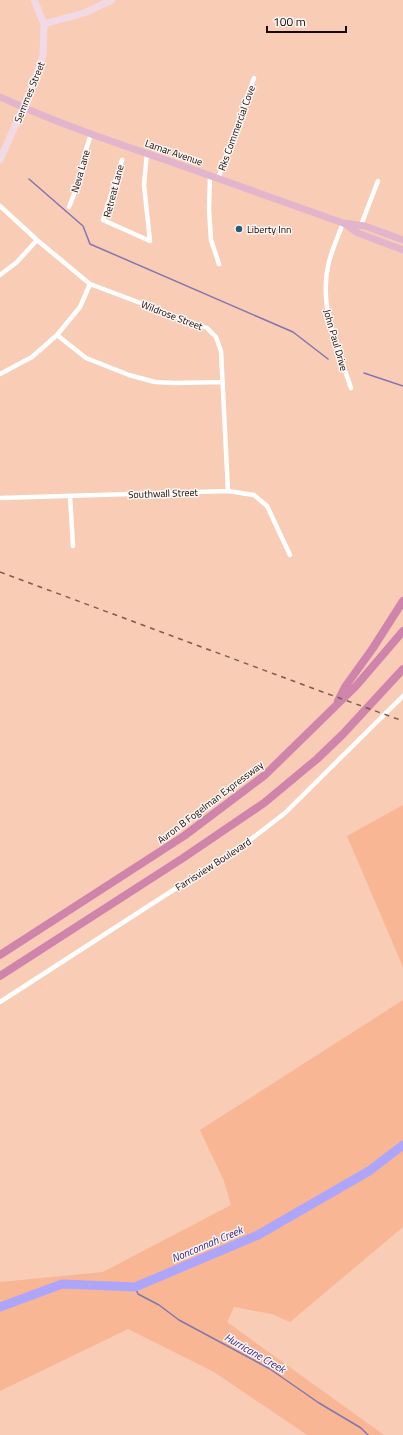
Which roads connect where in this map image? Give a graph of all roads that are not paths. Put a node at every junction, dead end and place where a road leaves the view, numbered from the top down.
1 (34, 0) edge
2 (112, 0) edge
3 (44, 24) junction
4 (254, 78) dead end
5 (0, 97) edge
6 (23, 107) junction
7 (91, 134) junction
8 (147, 153) junction
9 (0, 160) edge
10 (122, 160) dead end
11 (210, 176) junction
12 (218, 179) junction
13 (378, 181) dead end
14 (0, 206) edge
15 (69, 207) dead end
16 (343, 223) junction
17 (361, 225) junction
18 (37, 240) junction
19 (403, 240) edge
20 (403, 250) edge
21 (219, 264) dead end
22 (0, 275) edge
23 (90, 284) junction
24 (57, 335) junction
25 (0, 374) edge
26 (223, 382) junction
27 (351, 388) dead end
28 (228, 491) junction
29 (70, 496) junction
30 (0, 498) edge
31 (73, 546) dead end
32 (290, 555) dead end
33 (403, 601) edge
34 (403, 631) edge
35 (403, 669) edge
36 (403, 672) edge
37 (392, 681) junction
38 (403, 696) edge
39 (335, 706) junction
40 (0, 955) edge
41 (0, 976) edge
42 (0, 1002) edge

1 - 3 main road, Semmes Street
2 - 3 main road
3 - 6 main road, Semmes Street
4 - 12 street, Rks Commercial Cove
5 - 6 main road, Lamar Avenue
6 - 7 main road, Lamar Avenue
6 - 9 main road, Semmes Street
7 - 8 main road, Lamar Avenue
7 - 15 street, Neva Lane
8 - 10 street, Retreat Lane
8 - 11 main road, Lamar Avenue
11 - 12 main road, Lamar Avenue
11 - 21 street
12 - 16 main road, Lamar Avenue
13 - 17 street
14 - 18 street, Wildrose Street
16 - 17 main road, Lamar Avenue
16 - 20 main road, Lamar Avenue
16 - 27 street, John Paul Drive
17 - 19 main road, Lamar Avenue
18 - 22 street
18 - 23 street, Wildrose Street
23 - 24 street
23 - 26 street, Wildrose Street
24 - 25 street
24 - 26 street
26 - 28 street, Wildrose Street
28 - 29 street, Southwall Street
28 - 32 street, Southwall Street
29 - 30 street, Southwall Street
29 - 31 street
33 - 39 highway
34 - 39 highway, Avron B Fogelman Expressway
35 - 37 highway
36 - 37 highway
37 - 41 highway
38 - 42 street, Farrisview Boulevard
39 - 40 highway, Avron B Fogelman Expressway

